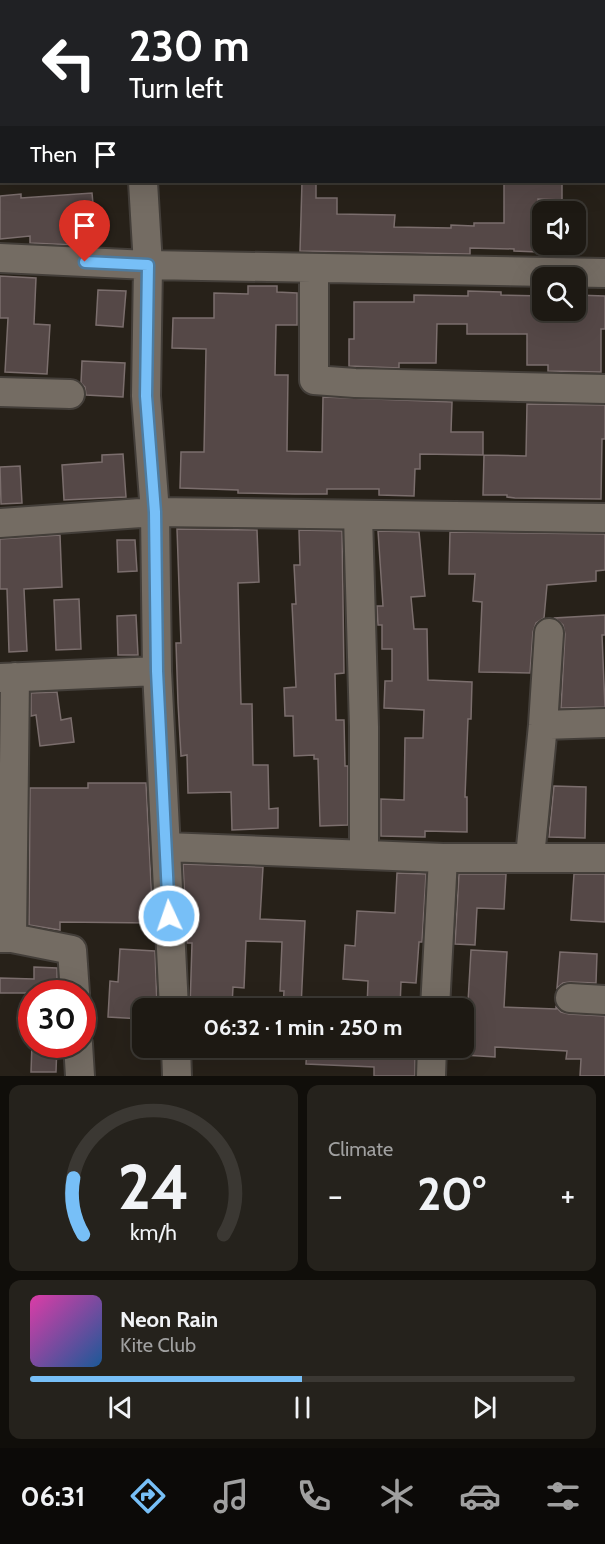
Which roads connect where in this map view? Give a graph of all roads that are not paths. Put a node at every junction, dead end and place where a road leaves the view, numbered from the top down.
1 (143, 183) edge
2 (0, 258) edge
3 (148, 265) junction
4 (314, 268) junction
5 (605, 273) edge
6 (605, 390) edge
7 (0, 392) edge
8 (70, 393) dead end
9 (155, 512) junction
10 (358, 516) junction
11 (605, 518) edge
12 (0, 523) edge
13 (549, 633) dead end
14 (157, 671) junction
15 (7, 678) edge
16 (605, 723) edge
17 (543, 725) junction
18 (7, 800) edge
19 (166, 847) junction
20 (364, 854) junction
21 (530, 857) junction
22 (443, 858) junction
23 (605, 858) edge
24 (6, 938) edge
25 (74, 980) edge
26 (174, 998) edge
27 (436, 998) edge
28 (570, 998) dead end
29 (605, 1000) edge
30 (79, 1058) edge
31 (176, 1058) edge
32 (432, 1058) edge
33 (80, 1076) edge
34 (177, 1076) edge
35 (431, 1076) edge

1 - 3 street
2 - 3 street
3 - 4 street
3 - 9 street
4 - 5 street
4 - 6 street
7 - 8 street
9 - 10 street
9 - 12 street
9 - 14 street
10 - 11 street
10 - 20 street
13 - 17 street
14 - 15 street
14 - 19 street
15 - 18 street
16 - 17 street
17 - 21 street
18 - 24 street
19 - 20 street
19 - 26 street
20 - 22 street
21 - 22 street
21 - 23 street
22 - 27 street
24 - 25 street
28 - 29 street
30 - 33 street
31 - 34 street
32 - 35 street

